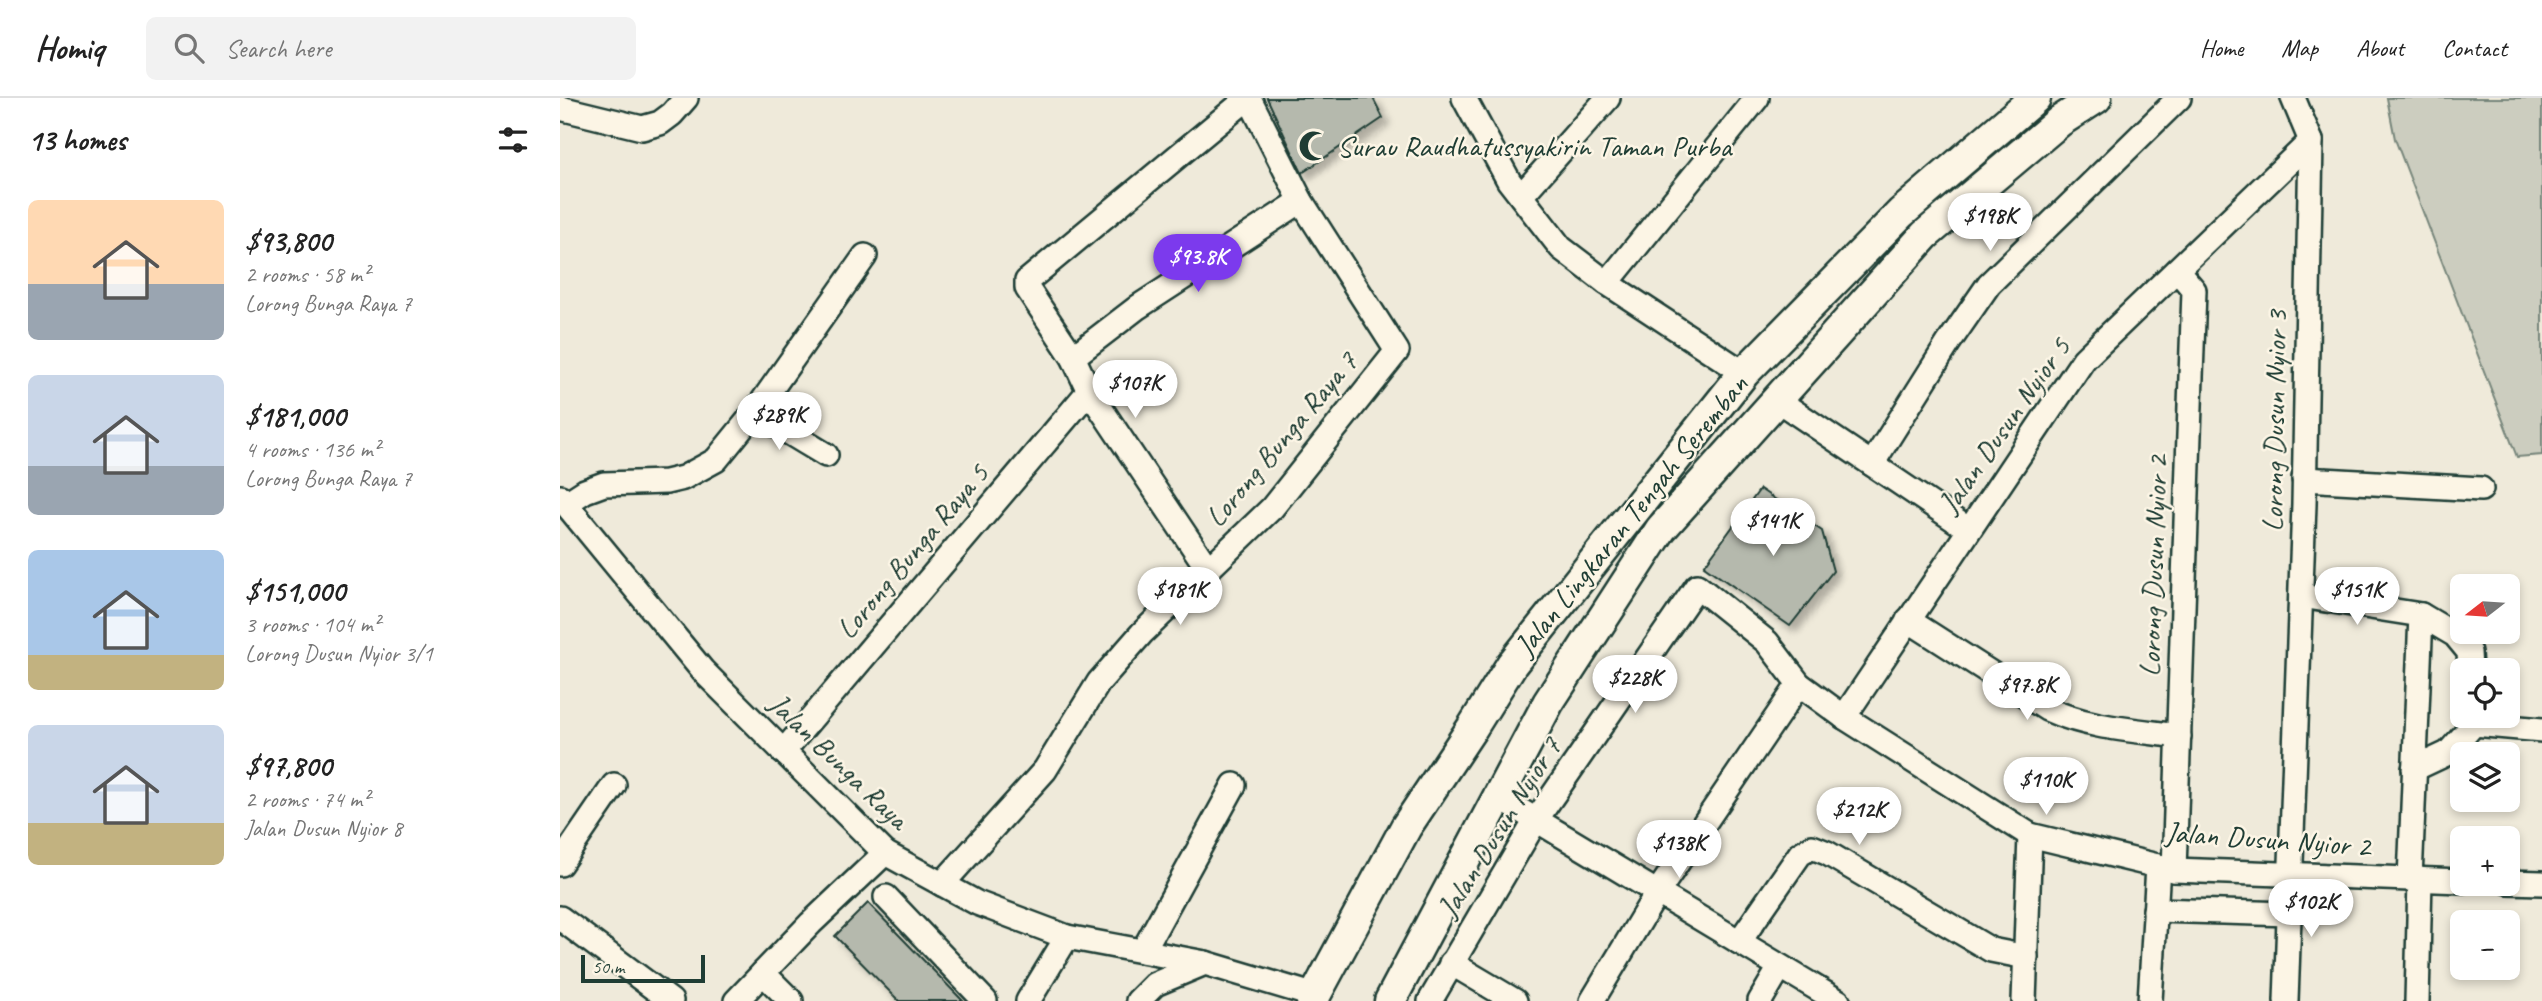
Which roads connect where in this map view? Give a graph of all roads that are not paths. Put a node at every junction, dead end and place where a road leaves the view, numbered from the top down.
1 (593, 98) edge
2 (686, 98) edge
3 (1249, 98) edge
4 (1464, 98) edge
5 (1608, 98) edge
6 (1758, 98) edge
7 (2035, 98) edge
8 (2096, 98) edge
9 (2179, 98) edge
10 (2293, 98) edge
11 (562, 109) edge
12 (2311, 141) junction
13 (1521, 196) junction
14 (1301, 201) junction
15 (865, 256) dead end
16 (2177, 270) junction
17 (1607, 284) junction
18 (1073, 357) junction
19 (1744, 373) junction
20 (1089, 391) junction
21 (1777, 400) junction
22 (755, 412) junction
23 (825, 455) dead end
24 (1872, 464) junction
25 (2304, 479) junction
26 (2481, 489) dead end
27 (562, 501) edge
28 (1968, 529) junction
29 (1208, 569) junction
30 (1697, 586) joint
31 (2301, 596) junction
32 (2421, 615) junction
33 (1908, 620) junction
34 (2469, 658) edge
35 (1799, 684) junction
36 (1844, 717) junction
37 (2520, 727) edge
38 (2468, 728) edge
39 (2542, 730) edge
40 (2179, 736) junction
41 (783, 752) junction
42 (2414, 769) junction
43 (614, 785) dead end
44 (1234, 785) dead end
45 (1498, 797) junction
46 (1536, 820) junction
47 (2030, 835) junction
48 (885, 853) junction
49 (560, 864) edge
50 (2166, 868) junction
51 (2292, 875) junction
52 (2415, 879) junction
53 (2450, 880) edge
54 (2520, 882) edge
55 (2542, 883) edge
56 (942, 884) junction
57 (1657, 893) junction
58 (886, 897) dead end
59 (2155, 910) junction
60 (2290, 914) junction
61 (560, 918) edge
62 (1067, 937) junction
63 (1739, 942) junction
64 (1143, 951) junction
65 (2026, 957) junction
66 (1205, 963) junction
67 (1451, 963) junction
68 (1780, 967) junction
69 (763, 973) junction
70 (1314, 999) edge
71 (671, 1001) edge
72 (736, 1001) edge
73 (791, 1001) edge
74 (985, 1001) edge
75 (1028, 1001) edge
76 (1138, 1001) edge
77 (1390, 1001) edge
78 (1430, 1001) edge
79 (1515, 1001) edge
80 (1592, 1001) edge
81 (1760, 1001) edge
82 (1838, 1001) edge
83 (2024, 1001) edge
84 (2150, 1001) edge
85 (2286, 1001) edge
86 (2417, 1001) edge

1 - 11 street
2 - 11 street
3 - 14 street, Lorong Bunga Raya 7
3 - 18 street
4 - 13 street
5 - 13 street
6 - 17 street
7 - 19 main road, Jalan Lingkaran Tengah Seremban
8 - 21 main road, Jalan Lingkaran Tengah Seremban
9 - 24 street
10 - 12 street, Lorong Dusun Nyior 3
12 - 16 street, Jalan Dusun Nyior 5
12 - 25 street, Lorong Dusun Nyior 3
13 - 17 street
14 - 18 street
14 - 29 street, Lorong Bunga Raya 7
15 - 22 street
16 - 28 street, Jalan Dusun Nyior 5
16 - 40 street, Lorong Dusun Nyior 2
17 - 19 street
18 - 20 street
19 - 70 main road, Jalan Lingkaran Tengah Seremban
20 - 29 street
20 - 41 street, Lorong Bunga Raya 5
21 - 24 street
21 - 45 main road, Jalan Lingkaran Tengah Seremban
22 - 23 street
22 - 27 street
24 - 28 street
25 - 26 street
25 - 31 street, Lorong Dusun Nyior 3
27 - 41 street, Jalan Bunga Raya
28 - 33 street, Jalan Dusun Nyior 5
29 - 56 street, Lorong Bunga Raya 7
30 - 35 street, Jalan Dusun Nyior 2
30 - 46 street, Jalan Dusun Nyior 7
31 - 32 street
31 - 51 street, Lorong Dusun Nyior 3
32 - 34 street
32 - 42 street
33 - 36 street, Jalan Dusun Nyior 5
33 - 40 street
35 - 36 street, Jalan Dusun Nyior 2
35 - 57 street
36 - 47 street, Jalan Dusun Nyior 2
37 - 39 street
38 - 42 street
40 - 50 street, Lorong Dusun Nyior 2
41 - 48 street, Jalan Bunga Raya
42 - 52 street
43 - 49 street
44 - 64 street
45 - 46 street
45 - 77 main road, Jalan Lingkaran Tengah Seremban
46 - 57 street
46 - 67 street, Jalan Dusun Nyior 7
47 - 50 street, Jalan Dusun Nyior 2
47 - 65 street
48 - 56 street, Jalan Bunga Raya
48 - 69 street
50 - 51 street, Jalan Dusun Nyior 2
50 - 59 street, Lorong Dusun Nyior 2
51 - 52 street, Jalan Dusun Nyior 2
51 - 60 street, Lorong Dusun Nyior 3
52 - 53 street, Jalan Dusun Nyior 2
52 - 86 street
54 - 55 street
56 - 62 street, Jalan Bunga Raya
57 - 63 street
57 - 80 street
58 - 74 street
59 - 60 street
59 - 84 street, Lorong Dusun Nyior 2
60 - 85 street, Lorong Dusun Nyior 3
61 - 71 street
62 - 64 street, Jalan Bunga Raya
62 - 75 street
63 - 65 street
63 - 68 street
64 - 66 street, Jalan Bunga Raya
65 - 83 street
66 - 70 street, Jalan Bunga Raya
66 - 76 street
67 - 78 street, Jalan Dusun Nyior 7
67 - 79 street
68 - 81 street
68 - 82 street
69 - 72 street
69 - 73 street

